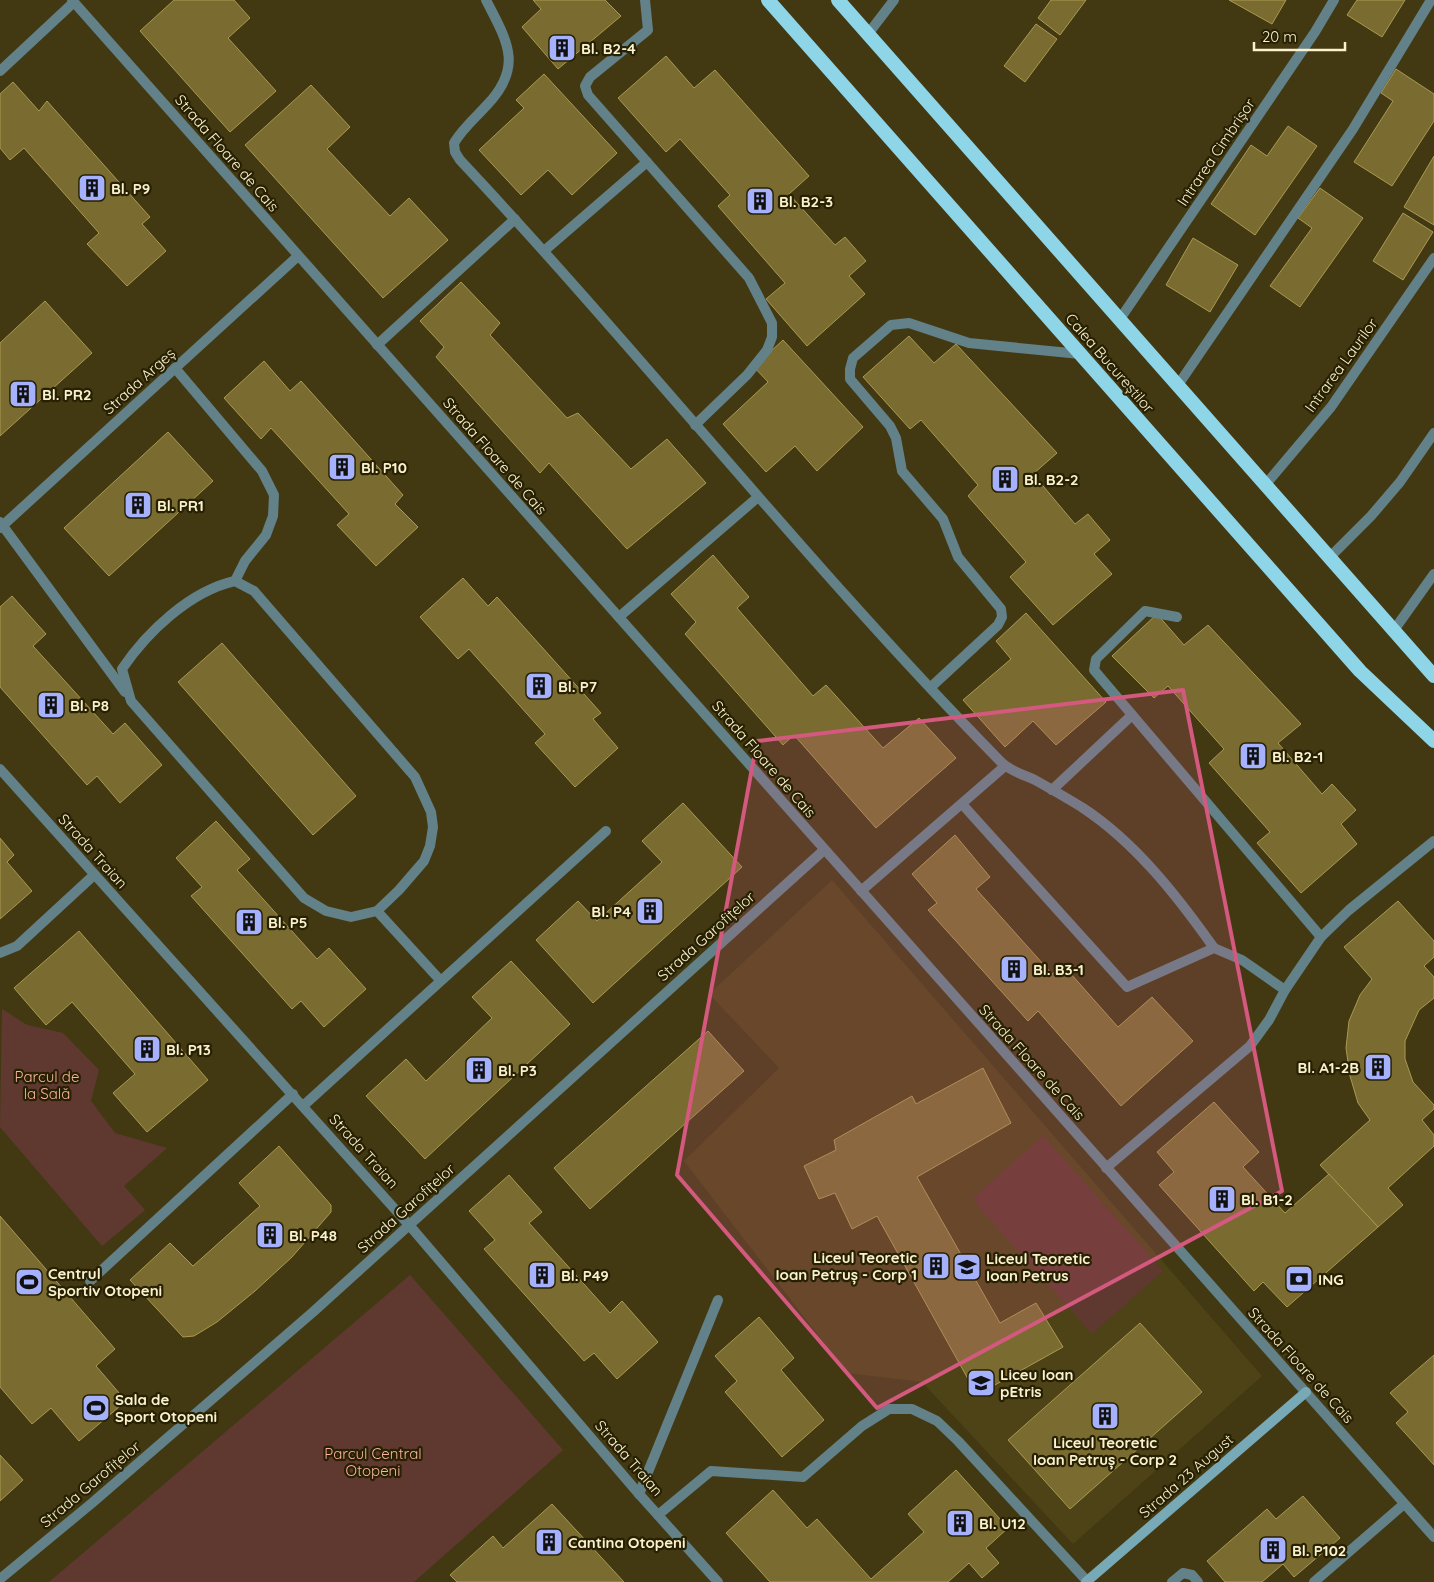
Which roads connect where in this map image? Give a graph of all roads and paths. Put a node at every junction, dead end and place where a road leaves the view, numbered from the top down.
1 (486, 0) edge
2 (645, 0) edge
3 (768, 0) edge
4 (838, 0) edge
5 (894, 0) edge
6 (1334, 0) edge
7 (1432, 0) edge
8 (73, 1) edge
9 (868, 34) junction
10 (0, 71) edge
11 (647, 162) junction
12 (515, 219) junction
13 (544, 251) junction
14 (298, 256) junction
15 (1434, 258) edge
16 (1120, 319) junction
17 (377, 345) junction
18 (1080, 354) junction
19 (175, 368) junction
20 (1178, 384) junction
21 (695, 425) junction
22 (1434, 433) edge
23 (1266, 484) junction
24 (758, 497) junction
25 (1, 525) edge
26 (1330, 557) junction
27 (1434, 574) edge
28 (235, 581) junction
29 (619, 617) junction
30 (1177, 617) dead end
31 (1394, 630) junction
32 (1434, 676) edge
33 (931, 688) junction
34 (131, 701) junction
35 (1132, 715) junction
36 (1434, 741) edge
37 (1004, 766) junction
38 (0, 770) edge
39 (1052, 790) junction
40 (962, 804) junction
41 (606, 831) dead end
42 (1434, 841) edge
43 (824, 850) junction
44 (94, 875) junction
45 (861, 891) junction
46 (377, 911) junction
47 (1321, 937) junction
48 (1214, 948) junction
49 (0, 952) edge
50 (440, 980) junction
51 (1285, 990) junction
52 (293, 1094) junction
53 (303, 1106) junction
54 (1106, 1168) junction
55 (410, 1226) junction
56 (90, 1282) dead end
57 (718, 1300) dead end
58 (1306, 1392) junction
59 (639, 1494) junction
60 (1404, 1504) junction
61 (658, 1515) junction
62 (1430, 1525) edge
63 (1434, 1537) edge
64 (0, 1579) edge
65 (718, 1582) edge
66 (1086, 1582) edge
67 (1172, 1582) edge
68 (1198, 1582) edge
69 (1314, 1582) edge

1 - 12 street
2 - 11 street
3 - 18 highway, Calea Bucureștilor
4 - 9 highway
5 - 9 street
6 - 16 street, Intrarea Cimbrișor
7 - 20 street
8 - 10 street
8 - 14 street, Strada Floare de Cais
9 - 16 highway
11 - 13 street
11 - 21 street
12 - 13 street
12 - 17 street
13 - 21 street
14 - 17 street, Strada Floare de Cais
14 - 19 street, Strada Argeș
15 - 23 street, Intrarea Laurilor
16 - 20 highway
17 - 29 street, Strada Floare de Cais
18 - 33 street
18 - 36 highway, Calea Bucureștilor
19 - 25 street, Strada Argeș
19 - 28 street
20 - 23 highway
21 - 24 street
22 - 26 street
23 - 26 highway
24 - 29 street
24 - 33 street
25 - 34 street
26 - 31 highway
27 - 31 street
28 - 34 street
28 - 46 street
29 - 43 street, Strada Floare de Cais
30 - 35 street
31 - 32 highway
33 - 37 street
34 - 46 street
35 - 39 street
35 - 47 street
37 - 39 street
37 - 40 street
38 - 44 street, Strada Traian
39 - 48 street
40 - 45 street
40 - 48 street
41 - 50 street
42 - 47 street
43 - 45 street, Strada Floare de Cais
43 - 55 street, Strada Garofițelor
44 - 49 street
44 - 52 street, Strada Traian
45 - 54 street, Strada Floare de Cais
46 - 50 street
47 - 51 street
48 - 51 street
50 - 53 street
51 - 54 street
52 - 53 street, Strada Traian
52 - 56 street
53 - 55 street, Strada Traian
54 - 58 street, Strada Floare de Cais
55 - 59 street, Strada Traian
55 - 64 street, Strada Garofițelor
57 - 59 street
58 - 60 street, Strada Floare de Cais
58 - 66 main road, Strada 23 August
59 - 61 street, Strada Traian
60 - 62 street, Strada Floare de Cais
60 - 69 street
61 - 65 street, Strada Traian
61 - 66 street
62 - 63 street, Strada Floare de Cais
67 - 68 street

